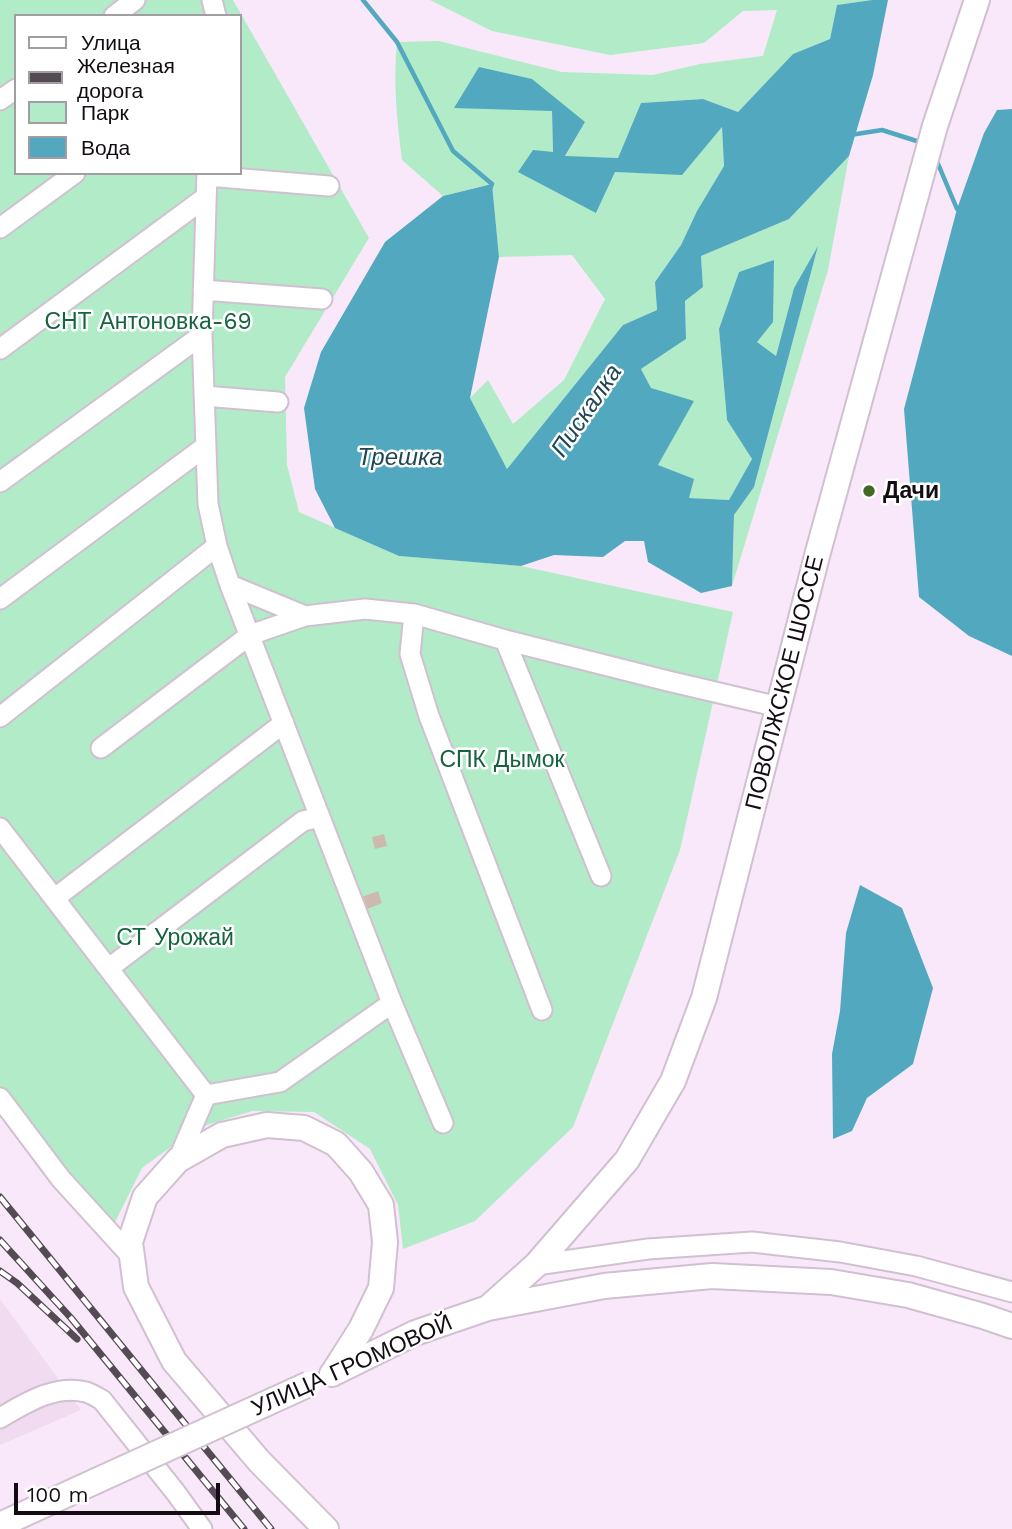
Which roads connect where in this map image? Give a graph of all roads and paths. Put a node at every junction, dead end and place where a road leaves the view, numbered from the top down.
1 (135, 0) edge
2 (977, 0) edge
3 (117, 14) edge
4 (72, 175) edge
5 (207, 175) edge
6 (329, 186) dead end
7 (206, 197) junction
8 (0, 229) edge
9 (202, 290) junction
10 (322, 299) dead end
11 (202, 335) junction
12 (0, 349) edge
13 (204, 396) junction
14 (278, 401) dead end
15 (206, 446) junction
16 (0, 482) edge
17 (217, 546) junction
18 (230, 585) junction
19 (0, 599) edge
20 (414, 614) junction
21 (304, 616) junction
22 (250, 635) junction
23 (505, 640) junction
24 (779, 707) junction
25 (0, 717) edge
26 (284, 723) junction
27 (101, 748) dead end
28 (320, 817) junction
29 (0, 828) edge
30 (601, 876) dead end
31 (55, 898) junction
32 (108, 968) junction
33 (392, 1003) junction
34 (542, 1010) dead end
35 (206, 1095) junction
36 (0, 1098) edge
37 (443, 1123) dead end
38 (178, 1160) junction
39 (132, 1257) junction
40 (536, 1265) junction
41 (1012, 1292) edge
42 (488, 1308) junction
43 (1012, 1326) edge
44 (333, 1373) junction
45 (0, 1418) edge
46 (0, 1525) edge
47 (202, 1529) edge
48 (326, 1529) edge

1 - 3 street
2 - 24 main road, ПОВОЛЖСКОЕ ШОССЕ
4 - 8 street
5 - 6 street
5 - 7 street
7 - 9 street
7 - 12 street
9 - 10 street
9 - 11 street
11 - 13 street
11 - 16 street
13 - 14 street
13 - 15 street
15 - 17 street
15 - 19 street
17 - 18 street
17 - 25 street
18 - 21 street
18 - 22 street
20 - 21 street
20 - 23 street
20 - 34 street
21 - 22 street
22 - 26 street
22 - 27 street
23 - 24 street
23 - 30 street
24 - 40 main road, ПОВОЛЖСКОЕ ШОССЕ
26 - 28 street
26 - 31 street
28 - 32 street
28 - 33 street
29 - 31 street
31 - 32 street
32 - 35 street
33 - 35 street
33 - 37 street
35 - 38 street
36 - 39 street
38 - 39 main road
38 - 44 main road
39 - 48 main road
40 - 41 street
40 - 42 main road, ПОВОЛЖСКОЕ ШОССЕ
42 - 43 main road, УЛИЦА ГРОМОВОЙ
42 - 44 main road, УЛИЦА ГРОМОВОЙ
44 - 46 main road, УЛИЦА ГРОМОВОЙ, bridge
45 - 47 street

